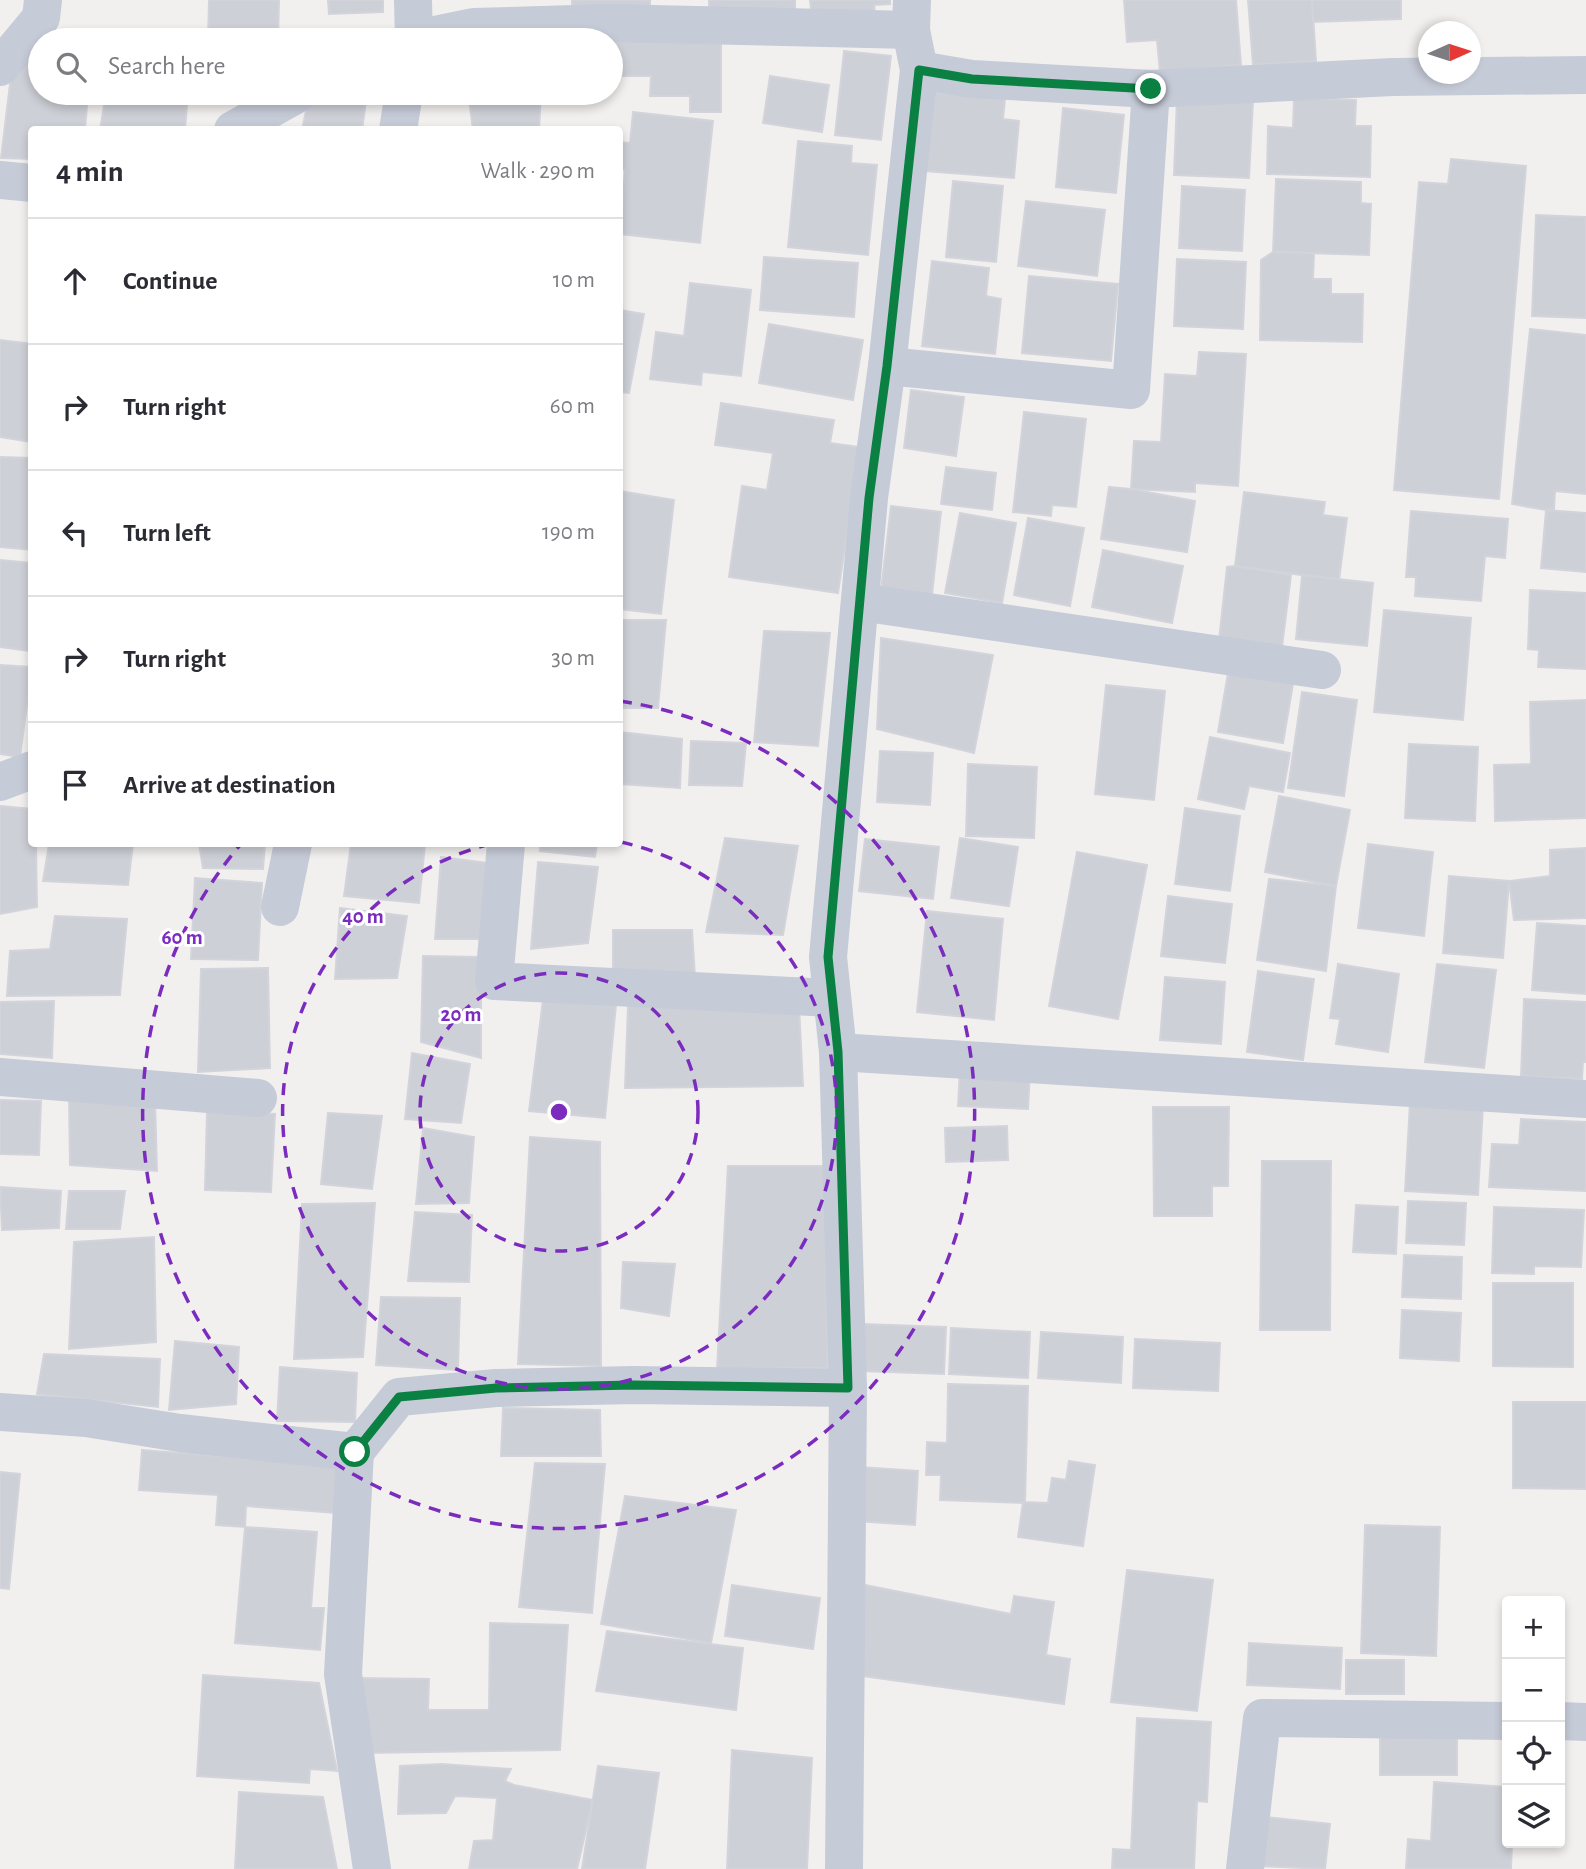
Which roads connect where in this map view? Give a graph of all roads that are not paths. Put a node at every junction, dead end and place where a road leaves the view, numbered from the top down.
1 (43, 0) edge
2 (413, 0) edge
3 (912, 15) edge
4 (32, 28) edge
5 (412, 28) edge
6 (468, 28) edge
7 (28, 33) edge
8 (0, 66) edge
9 (919, 70) junction
10 (1586, 75) edge
11 (1151, 89) junction
12 (278, 105) edge
13 (402, 105) edge
14 (240, 126) edge
15 (399, 126) edge
16 (0, 180) edge
17 (28, 183) edge
18 (887, 366) junction
19 (860, 601) junction
20 (1322, 670) dead end
21 (28, 771) edge
22 (0, 782) edge
23 (292, 847) edge
24 (506, 847) edge
25 (280, 907) dead end
26 (832, 998) junction
27 (838, 1052) junction
28 (0, 1077) edge
29 (258, 1098) dead end
30 (1586, 1099) edge
31 (848, 1388) junction
32 (0, 1412) edge
33 (355, 1452) junction
34 (1502, 1721) edge
35 (1565, 1721) edge
36 (1586, 1721) edge
37 (372, 1869) edge
38 (844, 1869) edge
39 (1245, 1869) edge

1 - 4 street
2 - 5 street
3 - 6 street
3 - 9 street
7 - 8 street
9 - 11 street
9 - 18 street
10 - 11 street
11 - 18 street
12 - 14 street
13 - 15 street
16 - 17 street
18 - 19 street
19 - 20 street
19 - 26 street
21 - 22 street
23 - 25 street
24 - 26 street
26 - 27 street
27 - 30 street
27 - 31 street
28 - 29 street
31 - 33 street
31 - 38 street
32 - 33 street
33 - 37 street
34 - 39 street
35 - 36 street

